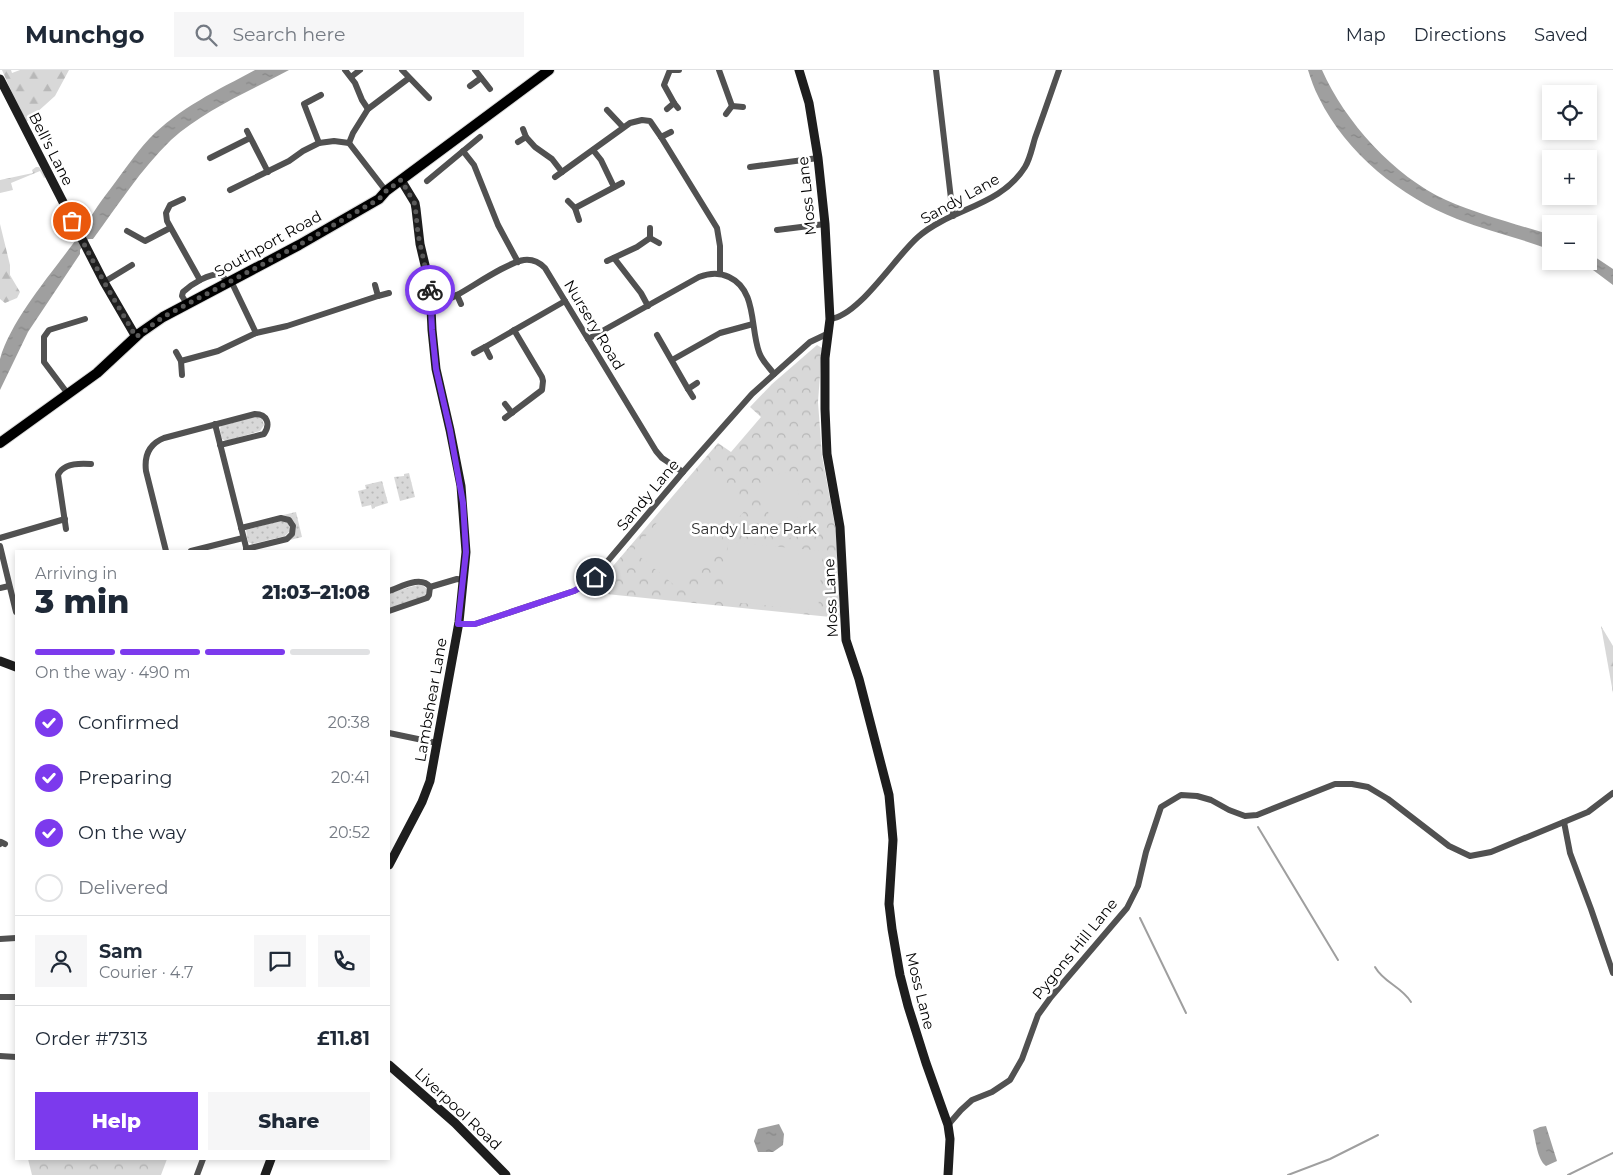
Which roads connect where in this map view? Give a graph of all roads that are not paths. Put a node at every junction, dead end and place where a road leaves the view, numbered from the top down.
1 (345, 70) edge
2 (360, 70) edge
3 (402, 70) edge
4 (475, 70) edge
5 (549, 70) edge
6 (671, 70) edge
7 (680, 70) edge
8 (719, 70) edge
9 (799, 70) edge
10 (936, 70) edge
11 (1059, 70) edge
12 (350, 77) junction
13 (409, 78) junction
14 (481, 78) junction
15 (0, 79) edge
16 (470, 86) dead end
17 (490, 89) dead end
18 (321, 95) dead end
19 (429, 98) dead end
20 (732, 106) junction
21 (742, 107) dead end
22 (368, 109) junction
23 (667, 109) dead end
24 (607, 110) dead end
25 (726, 114) dead end
26 (623, 127) junction
27 (522, 129) dead end
28 (671, 132) dead end
29 (526, 136) junction
30 (480, 137) dead end
31 (661, 137) junction
32 (518, 142) dead end
33 (319, 143) junction
34 (349, 143) junction
35 (593, 150) junction
36 (463, 151) junction
37 (210, 158) dead end
38 (818, 158) junction
39 (750, 167) dead end
40 (268, 172) junction
41 (562, 172) junction
42 (555, 177) dead end
43 (401, 180) junction
44 (426, 181) dead end
45 (622, 183) dead end
46 (614, 187) junction
47 (230, 190) dead end
48 (386, 191) junction
49 (183, 199) dead end
50 (568, 200) dead end
51 (575, 208) junction
52 (953, 216) junction
53 (579, 220) dead end
54 (825, 224) junction
55 (170, 228) junction
56 (650, 228) dead end
57 (777, 230) dead end
58 (127, 231) dead end
59 (650, 238) junction
60 (659, 243) dead end
61 (614, 258) junction
62 (607, 261) dead end
63 (518, 262) junction
64 (132, 265) dead end
65 (720, 274) junction
66 (200, 280) junction
67 (104, 282) junction
68 (229, 282) junction
69 (375, 285) dead end
70 (389, 292) dead end
71 (456, 295) junction
72 (378, 296) junction
73 (449, 300) dead end
74 (565, 302) junction
75 (187, 304) junction
76 (461, 304) dead end
77 (648, 306) junction
78 (86, 319) dead end
79 (830, 319) junction
80 (753, 324) junction
81 (514, 330) junction
82 (829, 332) junction
83 (256, 333) junction
84 (657, 335) dead end
85 (136, 337) junction
86 (588, 339) junction
87 (485, 347) junction
88 (176, 352) dead end
89 (474, 352) dead end
90 (490, 357) dead end
91 (672, 360) junction
92 (181, 361) junction
93 (774, 374) junction
94 (182, 375) dead end
95 (697, 383) dead end
96 (688, 389) junction
97 (68, 394) junction
98 (693, 397) dead end
99 (505, 404) dead end
100 (512, 413) junction
101 (505, 418) dead end
102 (214, 424) junction
103 (0, 442) edge
104 (220, 445) junction
105 (91, 464) dead end
106 (682, 472) junction
107 (64, 519) junction
108 (241, 528) junction
109 (66, 529) dead end
110 (0, 538) edge
111 (243, 538) junction
112 (0, 546) edge
113 (166, 550) edge
114 (195, 550) edge
115 (247, 550) edge
116 (464, 580) junction
117 (9, 586) junction
118 (430, 587) junction
119 (0, 588) edge
120 (390, 591) edge
121 (15, 607) edge
122 (390, 611) edge
123 (458, 624) junction
124 (0, 661) edge
125 (15, 667) edge
126 (390, 733) edge
127 (437, 743) junction
128 (1613, 792) edge
129 (1564, 822) junction
130 (390, 863) edge
131 (15, 938) edge
132 (0, 939) edge
133 (1613, 973) edge
134 (0, 997) edge
135 (15, 997) edge
136 (0, 1056) edge
137 (15, 1057) edge
138 (390, 1066) edge
139 (948, 1125) junction
140 (203, 1160) edge
141 (272, 1160) edge
142 (197, 1175) edge
143 (265, 1175) edge
144 (506, 1175) edge
145 (948, 1175) edge

1 - 12 street
2 - 12 street
3 - 13 street
4 - 14 street
5 - 43 main road, Southport Road
6 - 7 street
6 - 23 street
8 - 20 street
9 - 38 street, Moss Lane
10 - 52 street
11 - 52 street, Sandy Lane
12 - 22 street
13 - 19 street
13 - 22 street
14 - 16 street
14 - 17 street
15 - 67 street, Bell's Lane
18 - 33 street
20 - 21 street
20 - 25 street
22 - 34 street
24 - 26 street
26 - 31 street
26 - 35 street
27 - 29 street
28 - 31 street
29 - 32 street
29 - 41 street
30 - 36 street
31 - 65 street
33 - 34 street
33 - 40 street
34 - 48 street
35 - 41 street
35 - 46 street
36 - 44 street
36 - 63 street
37 - 40 street
38 - 39 street
38 - 54 street, Moss Lane
40 - 47 street
41 - 42 street
43 - 48 main road, Southport Road
43 - 116 street, Lambshear Lane
45 - 46 street
46 - 51 street
48 - 68 main road, Southport Road
49 - 55 street
50 - 51 street
51 - 53 street
52 - 79 street, Sandy Lane
54 - 57 street
54 - 79 street, Moss Lane
55 - 58 street
55 - 66 street
56 - 59 street
59 - 60 street
59 - 61 street
61 - 62 street
61 - 77 street
63 - 71 street
63 - 74 street, Nursery Road
64 - 67 street
65 - 77 street
65 - 80 street
66 - 68 street
66 - 75 street
67 - 85 street, Bell's Lane
68 - 75 main road, Southport Road
68 - 83 street
69 - 72 street
70 - 72 street
71 - 73 street
71 - 76 street
72 - 83 street
74 - 81 street
74 - 86 street, Nursery Road
75 - 85 main road, Southport Road
77 - 86 street
78 - 97 street
79 - 82 street, Moss Lane
80 - 91 street
80 - 93 street
81 - 87 street
81 - 100 street
82 - 93 street, Sandy Lane
82 - 139 street, Moss Lane
83 - 92 street
84 - 91 street
85 - 97 main road, Southport Road
86 - 106 street, Nursery Road
87 - 89 street
87 - 90 street
88 - 92 street
91 - 96 street
92 - 94 street
93 - 106 street, Sandy Lane
95 - 96 street
96 - 98 street
97 - 103 main road, Southport Road
99 - 100 street
100 - 101 street
102 - 104 street
102 - 104 street
102 - 113 street
104 - 108 street
105 - 107 street
106 - 123 street, Sandy Lane
107 - 109 street
107 - 110 street
108 - 111 street
108 - 115 street
111 - 114 street
111 - 115 street
112 - 117 street
116 - 118 street
116 - 123 street, Lambshear Lane
117 - 119 street
117 - 121 street
118 - 120 street
118 - 122 street
123 - 127 street, Lambshear Lane
124 - 125 street
126 - 127 street
127 - 130 street, Lambshear Lane
128 - 129 street, Pygons Hill Lane
129 - 133 street
129 - 139 street, Pygons Hill Lane
131 - 132 street
134 - 135 street
136 - 137 street
138 - 144 street, Liverpool Road
139 - 145 street, Moss Lane
140 - 142 street
141 - 143 street

